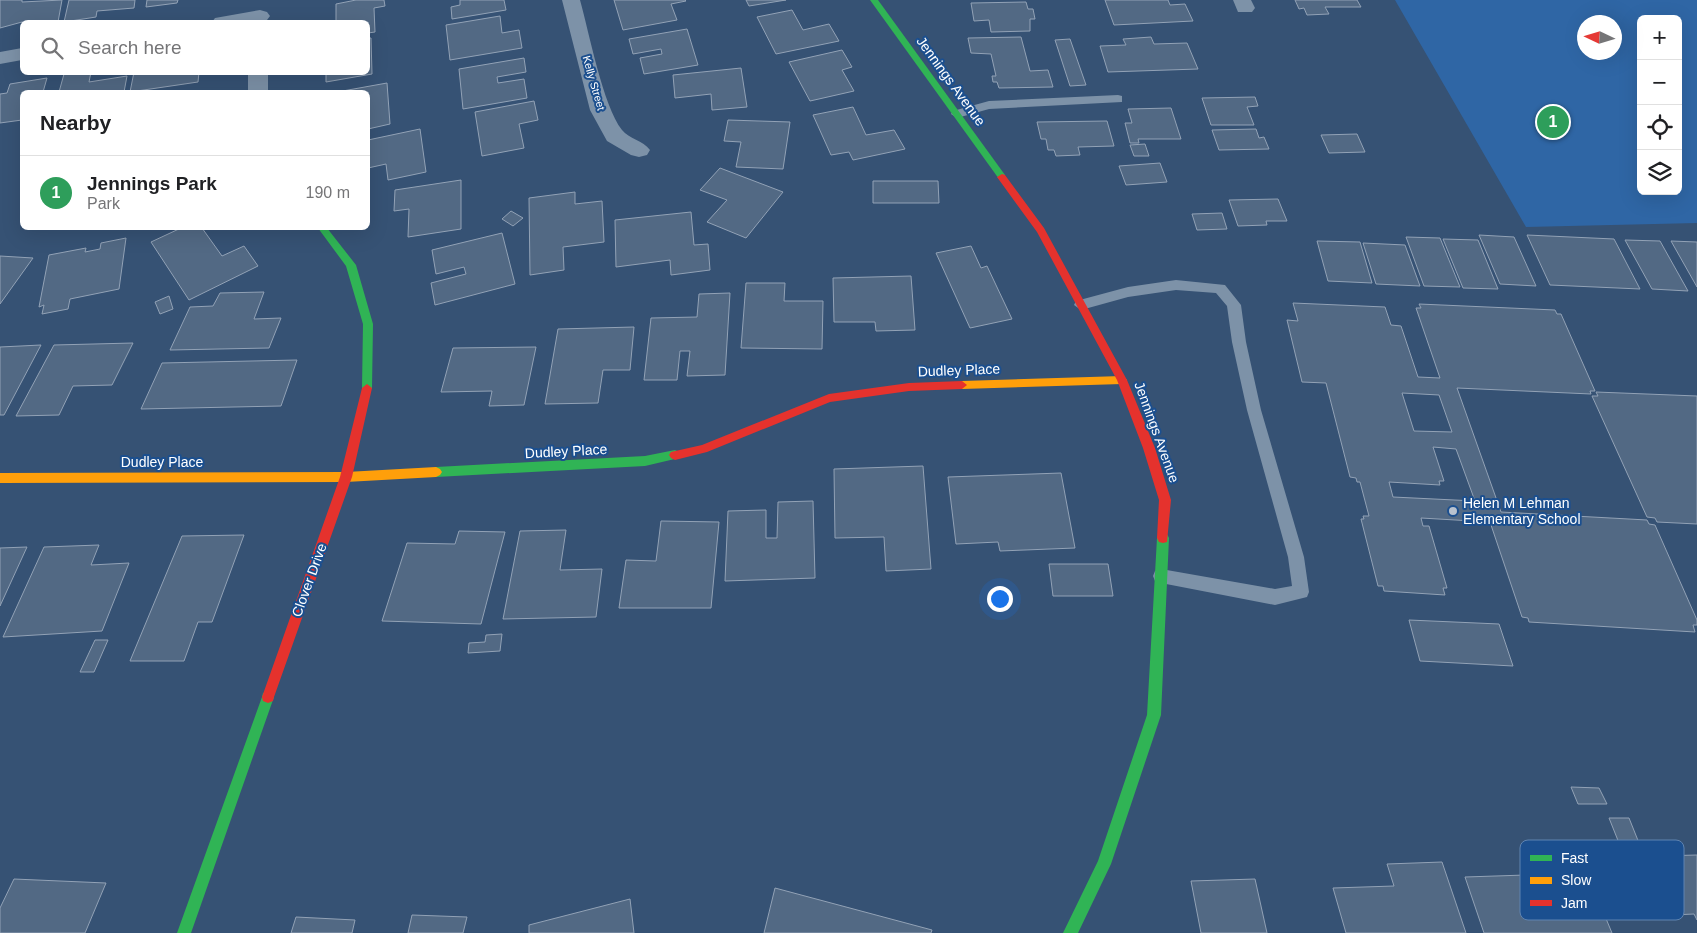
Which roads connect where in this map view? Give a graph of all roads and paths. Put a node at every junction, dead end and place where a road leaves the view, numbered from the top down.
1 (571, 0) edge
2 (874, 0) edge
3 (260, 13) edge
4 (230, 20) edge
5 (20, 54) edge
6 (0, 58) edge
7 (258, 75) edge
8 (258, 90) edge
9 (1118, 99) dead end
10 (957, 114) junction
11 (639, 150) dead end
12 (324, 230) edge
13 (1081, 304) junction
14 (1122, 380) junction
15 (346, 477) junction
16 (0, 478) edge
17 (1161, 576) junction
18 (184, 933) edge
19 (1070, 933) edge

1 - 11 street, Kelly Street
2 - 10 street, Jennings Avenue
3 - 4 street
5 - 6 street
7 - 8 street
9 - 10 lane
10 - 13 street, Jennings Avenue
12 - 15 street, Clover Drive
13 - 14 street, Jennings Avenue
13 - 17 lane
14 - 15 street, Dudley Place
14 - 17 street, Jennings Avenue
15 - 16 street, Dudley Place
15 - 18 street, Clover Drive
17 - 19 street, Jennings Avenue

